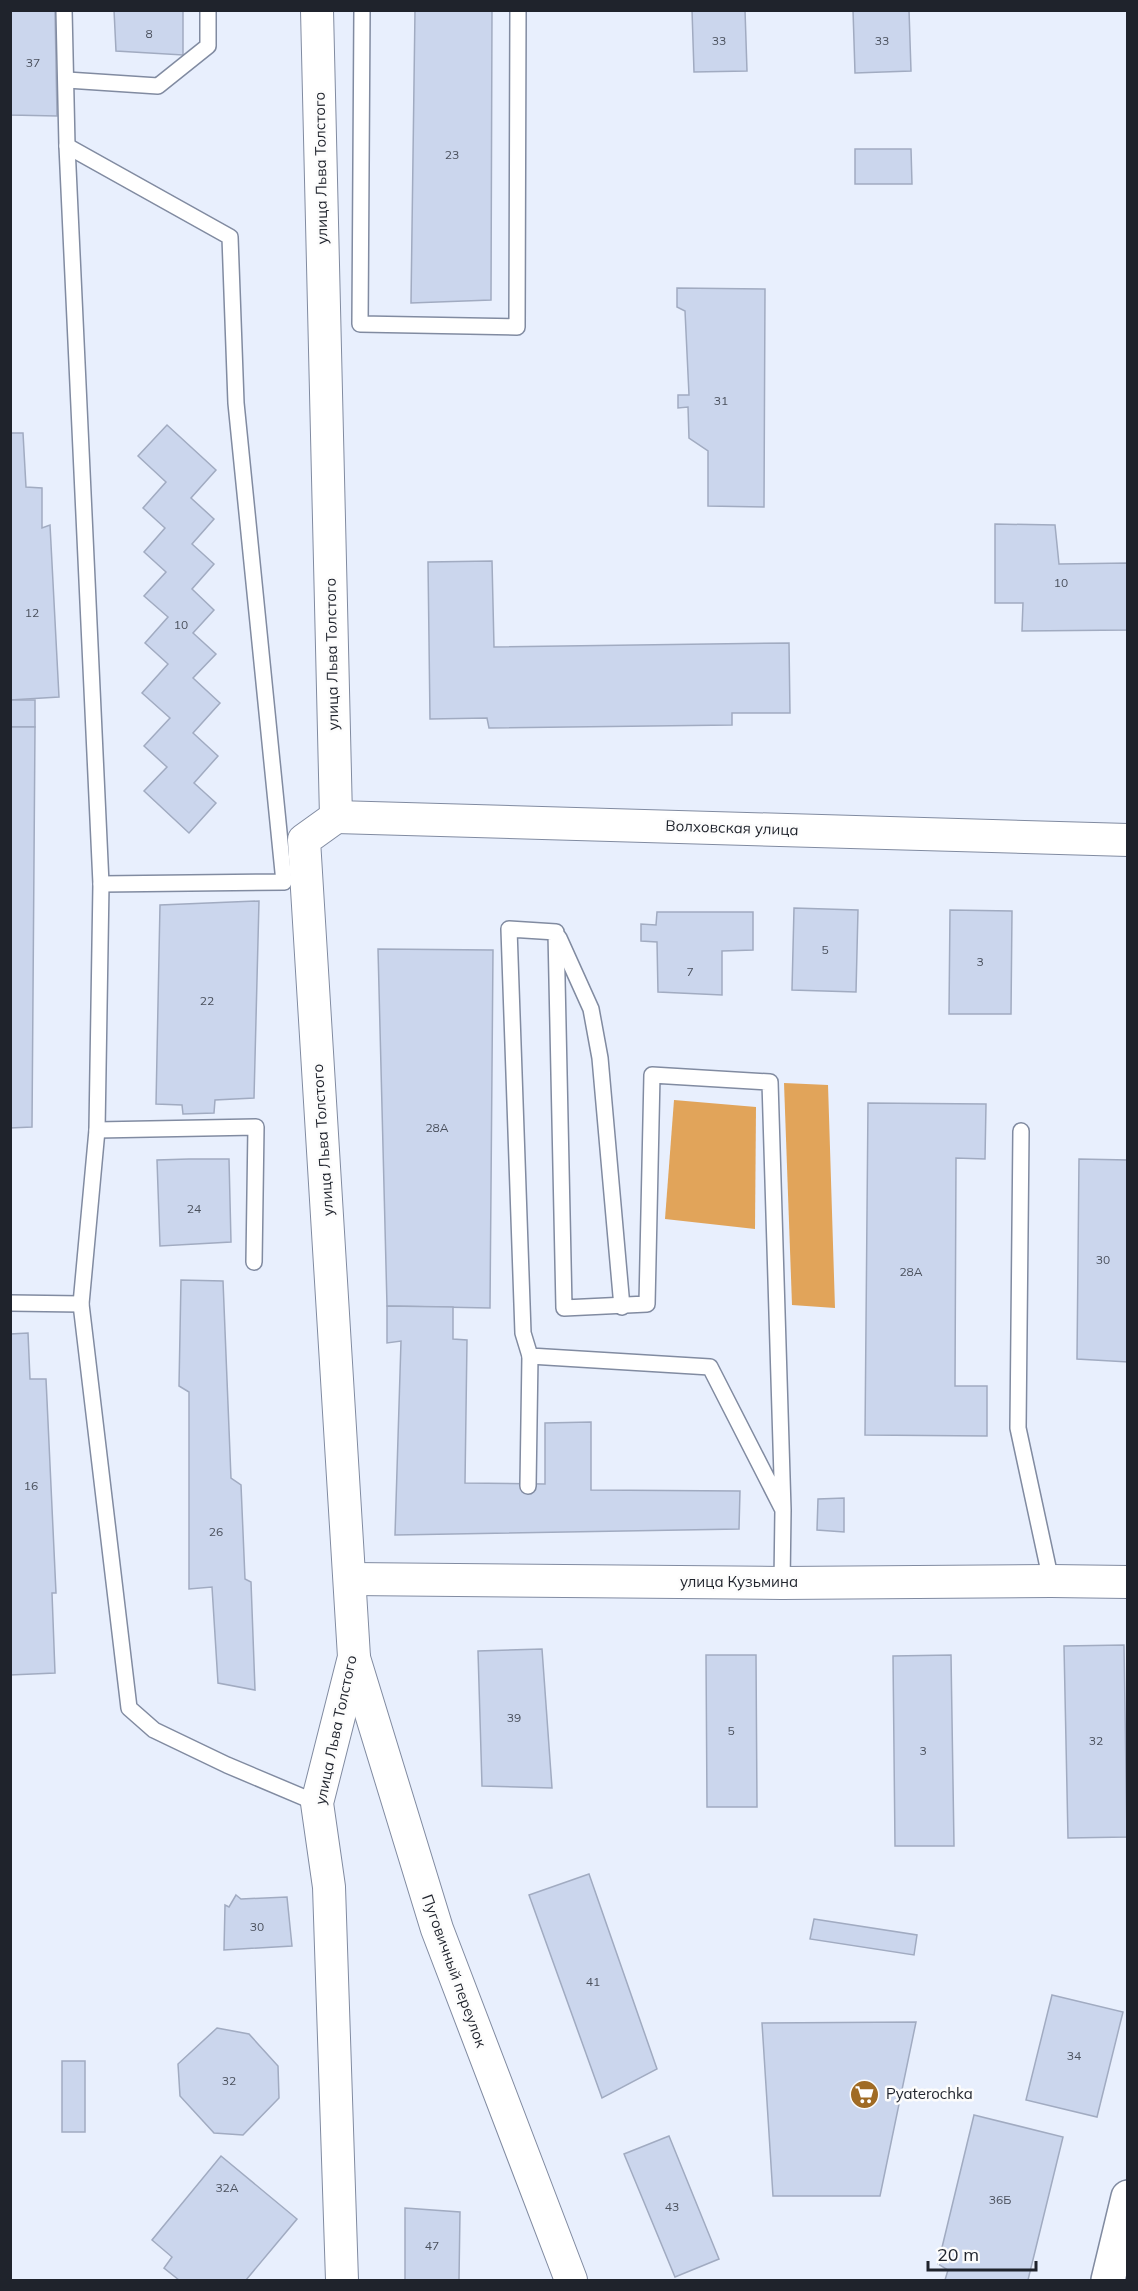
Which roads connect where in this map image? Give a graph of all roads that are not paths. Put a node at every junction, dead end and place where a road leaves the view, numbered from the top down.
1 (64, 10) edge
2 (208, 10) edge
3 (317, 10) edge
4 (362, 10) edge
5 (518, 10) edge
6 (67, 80) junction
7 (68, 146) junction
8 (336, 818) junction
9 (1128, 840) edge
10 (101, 884) junction
11 (556, 932) junction
12 (97, 1130) junction
13 (1021, 1131) dead end
14 (254, 1262) dead end
15 (10, 1303) edge
16 (81, 1304) junction
17 (622, 1307) junction
18 (530, 1356) junction
19 (528, 1486) dead end
20 (783, 1510) junction
21 (351, 1579) junction
22 (1051, 1581) junction
23 (1128, 1582) edge
24 (782, 1583) junction
25 (354, 1657) junction
26 (317, 1803) junction
27 (1128, 2197) edge
28 (342, 2280) edge
29 (571, 2280) edge
30 (1108, 2280) edge

1 - 6 lane
2 - 6 lane
3 - 8 street, улица Льва Толстого
4 - 5 lane
6 - 7 lane
7 - 10 lane
7 - 10 lane
8 - 9 street, Волховская улица
8 - 21 street, улица Льва Толстого
10 - 12 lane
11 - 17 lane
11 - 17 lane
11 - 18 lane
12 - 14 lane
12 - 16 lane
13 - 22 lane
15 - 16 lane
16 - 26 lane
17 - 20 lane
18 - 19 lane
18 - 20 lane
20 - 24 lane
21 - 24 street, улица Кузьмина
21 - 25 street, улица Льва Толстого
22 - 23 street, улица Кузьмина
22 - 24 street, улица Кузьмина
25 - 26 street, улица Льва Толстого
25 - 29 street, Пуговичный переулок
26 - 28 street, улица Льва Толстого
27 - 30 main road

